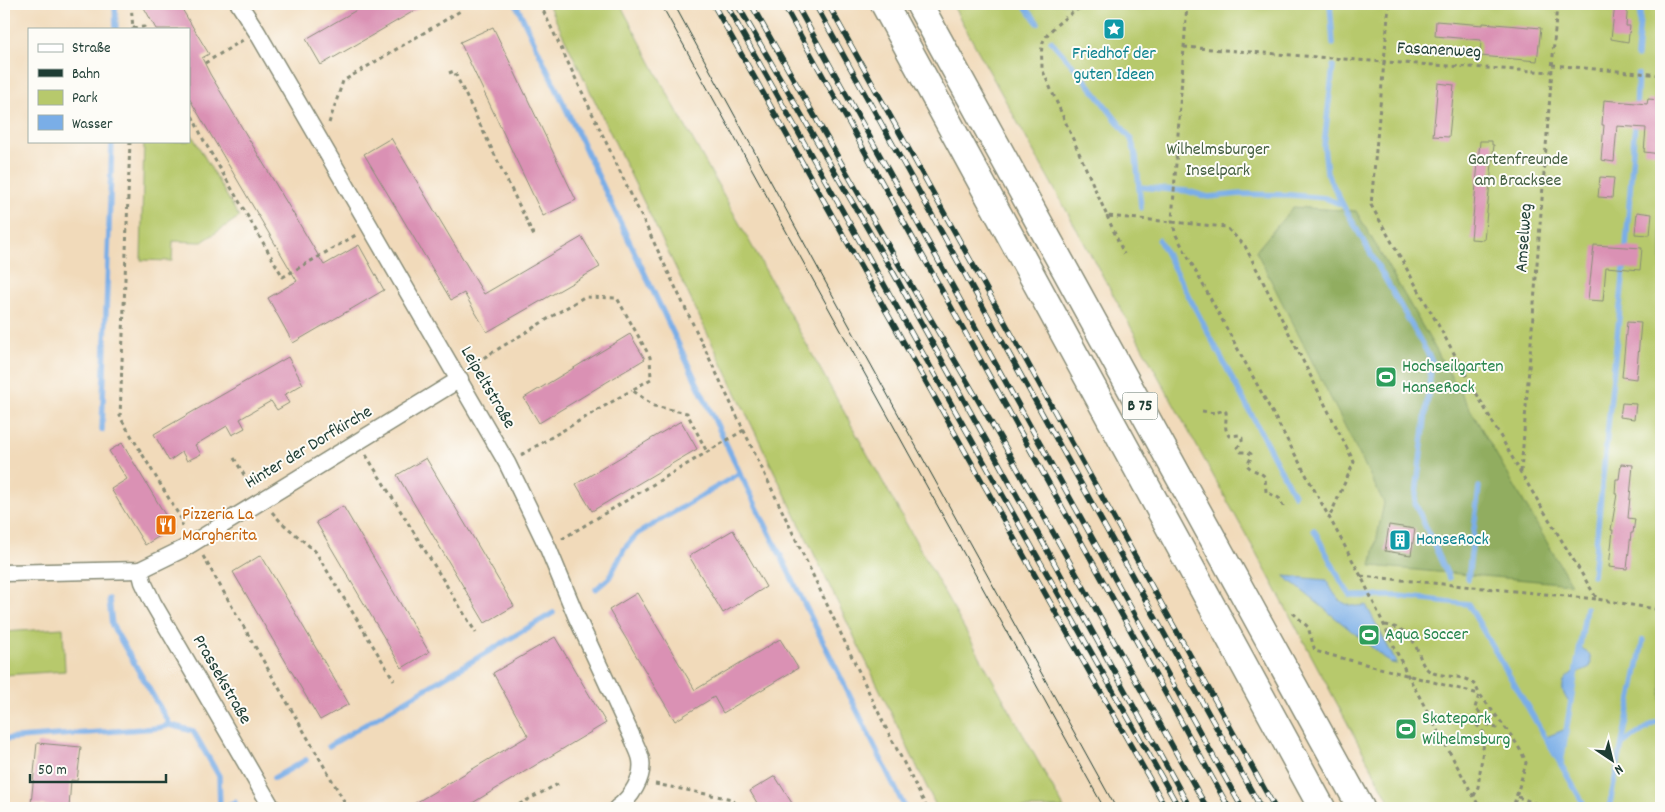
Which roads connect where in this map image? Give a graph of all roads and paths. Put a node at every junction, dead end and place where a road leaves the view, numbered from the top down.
1 (131, 4) edge
2 (238, 4) edge
3 (540, 4) edge
4 (884, 4) edge
5 (920, 4) edge
6 (1086, 4) edge
7 (1187, 4) edge
8 (1389, 4) edge
9 (1557, 4) edge
10 (462, 10) dead end
11 (133, 28) edge
12 (257, 32) junction
13 (1184, 46) junction
14 (1384, 62) junction
15 (205, 63) dead end
16 (1552, 65) junction
17 (1552, 72) junction
18 (449, 73) dead end
19 (1661, 75) edge
20 (190, 111) edge
21 (130, 142) edge
22 (321, 145) junction
23 (1106, 216) junction
24 (1172, 221) junction
25 (369, 228) junction
26 (534, 236) dead end
27 (1124, 254) dead end
28 (460, 379) junction
29 (632, 390) junction
30 (1202, 411) dead end
31 (744, 430) junction
32 (358, 441) junction
33 (707, 452) junction
34 (234, 458) dead end
35 (507, 463) junction
36 (1521, 474) junction
37 (249, 485) dead end
38 (262, 500) junction
39 (1285, 510) dead end
40 (1328, 518) junction
41 (177, 539) dead end
42 (548, 548) junction
43 (196, 557) dead end
44 (140, 570) junction
45 (4, 573) edge
46 (1361, 576) junction
47 (1597, 599) junction
48 (1661, 610) edge
49 (1293, 613) dead end
50 (1384, 625) junction
51 (476, 633) dead end
52 (1407, 674) junction
53 (394, 680) dead end
54 (1479, 694) junction
55 (638, 781) junction
56 (560, 783) dead end
57 (1474, 796) junction
58 (1518, 797) junction
59 (272, 808) edge
60 (348, 808) edge
61 (512, 808) edge
62 (617, 808) edge
63 (738, 808) edge
64 (926, 808) edge
65 (1322, 808) edge
66 (1361, 808) edge
67 (1480, 808) edge
68 (1513, 808) edge
69 (1548, 808) edge

1 - 11 path
2 - 12 street, Leipeltstraße
3 - 31 path
4 - 65 highway, B 75
5 - 66 highway, B 75
6 - 23 path
7 - 13 path
8 - 14 path, Fasanenweg
9 - 16 path, Amselweg
10 - 22 path
12 - 15 path
12 - 22 street, Leipeltstraße
13 - 14 path
13 - 24 path
14 - 17 path, Fasanenweg
14 - 36 path
16 - 17 path, Amselweg
16 - 19 path
17 - 36 path, Amselweg
18 - 26 path
20 - 25 path
21 - 41 path
22 - 25 street, Leipeltstraße
23 - 24 path
23 - 27 path
24 - 40 path
24 - 40 path
25 - 28 street, Leipeltstraße
28 - 29 path
28 - 32 street, Hinter der Dorfkirche
28 - 35 street, Leipeltstraße
29 - 33 path
29 - 35 path
30 - 39 path
31 - 33 path
31 - 64 path
32 - 38 street, Hinter der Dorfkirche
32 - 51 path
33 - 42 path
34 - 37 path
35 - 42 street, Leipeltstraße
36 - 47 path
38 - 44 street, Hinter der Dorfkirche
38 - 53 path
40 - 46 path
42 - 55 street, Leipeltstraße
43 - 60 path
44 - 45 street, Hinter der Dorfkirche
44 - 59 street, Prassekstraße
46 - 47 path
46 - 50 path
47 - 48 path
49 - 52 path
50 - 52 path
50 - 54 path
52 - 54 path
52 - 57 path
54 - 57 path
54 - 58 path
55 - 62 street, Leipeltstraße
55 - 63 path
56 - 61 path
57 - 67 path
58 - 68 path
58 - 69 path

